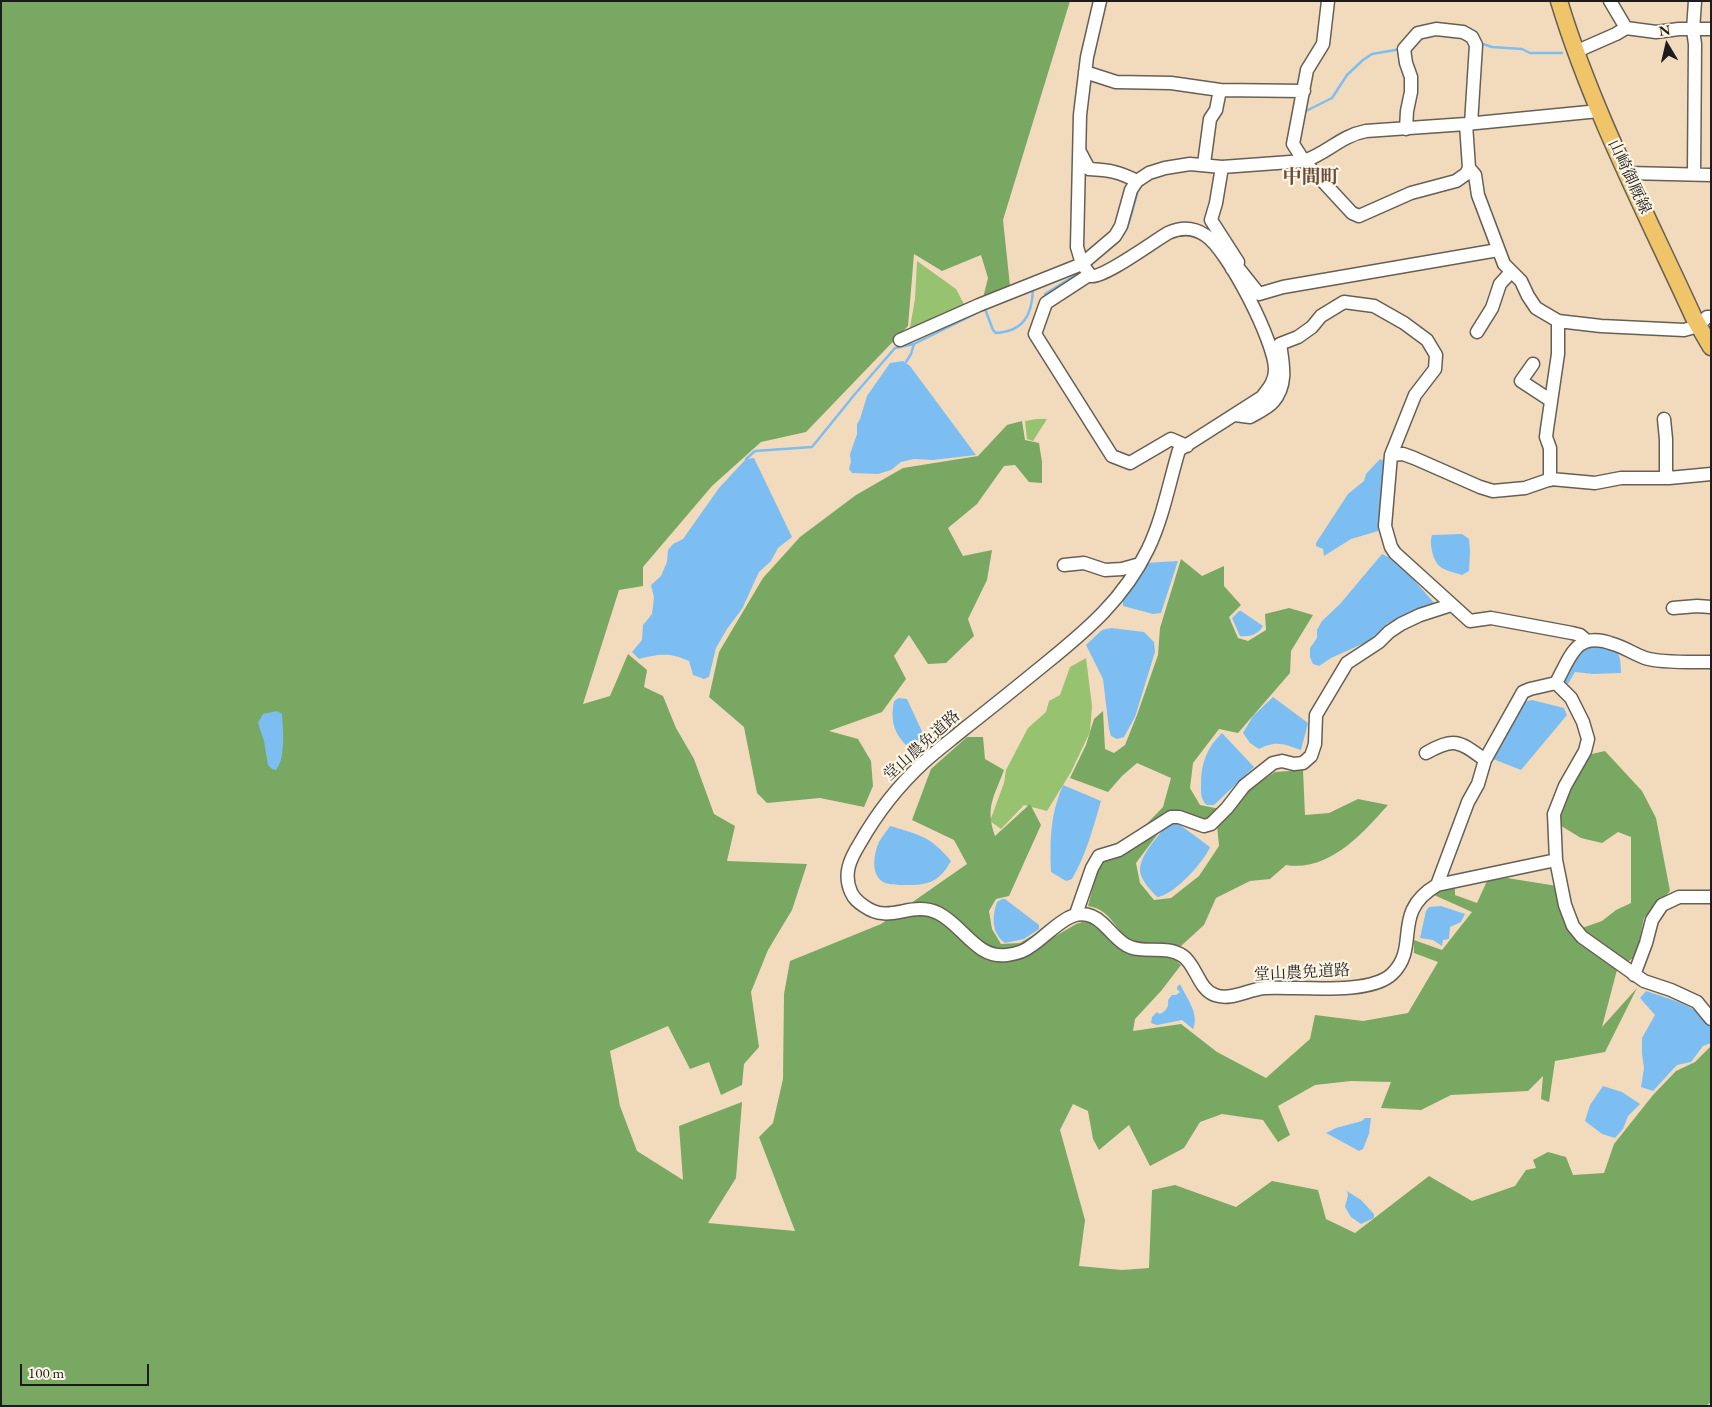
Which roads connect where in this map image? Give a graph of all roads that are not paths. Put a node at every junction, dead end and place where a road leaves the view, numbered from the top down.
1 (1100, 1) edge
2 (1328, 1) edge
3 (1559, 1) edge
4 (1610, 1) edge
5 (1695, 1) edge
6 (1626, 28) junction
7 (1711, 29) edge
8 (1694, 32) junction
9 (1575, 52) junction
10 (1085, 72) junction
11 (1220, 90) junction
12 (1304, 91) junction
13 (1599, 111) junction
14 (1468, 124) junction
15 (1406, 128) junction
16 (1080, 151) junction
17 (1304, 161) junction
18 (1204, 164) junction
19 (1222, 167) junction
20 (1469, 168) junction
21 (1628, 173) junction
22 (1694, 174) junction
23 (1711, 175) edge
24 (1137, 181) junction
25 (1498, 250) junction
26 (1235, 268) junction
27 (1086, 269) junction
28 (1511, 272) junction
29 (1558, 321) junction
30 (1704, 321) edge
31 (1477, 332) dead end
32 (900, 340) dead end
33 (1711, 348) edge
34 (1533, 364) dead end
35 (1550, 400) junction
36 (1235, 415) junction
37 (1664, 419) dead end
38 (1183, 448) junction
39 (1391, 455) junction
40 (1711, 474) edge
41 (1669, 478) junction
42 (1550, 480) junction
43 (1140, 564) junction
44 (1064, 565) dead end
45 (1451, 605) junction
46 (1673, 608) dead end
47 (1711, 608) edge
48 (1586, 640) junction
49 (1711, 662) edge
50 (1556, 684) junction
51 (1426, 753) dead end
52 (1485, 760) junction
53 (1556, 860) junction
54 (1437, 886) junction
55 (1711, 897) edge
56 (1076, 914) junction
57 (1634, 975) junction
58 (1711, 1019) edge

1 - 10 street
2 - 12 street
3 - 9 main road, 山崎御厩線
4 - 6 street
5 - 8 street
6 - 8 street
6 - 9 street
7 - 8 street
8 - 22 street
9 - 13 main road, 山崎御厩線
10 - 11 street
10 - 16 street
11 - 12 street
11 - 18 street
12 - 17 street
13 - 14 street
13 - 21 main road, 山崎御厩線
14 - 15 street
14 - 15 street
14 - 20 street
15 - 17 street
16 - 24 street
16 - 27 street
17 - 19 street
17 - 20 street
18 - 19 street
18 - 24 street
19 - 26 street
20 - 25 street
21 - 22 street
21 - 30 main road, 山崎御厩線
22 - 23 street
24 - 27 street
25 - 26 street
25 - 28 street
26 - 27 street
26 - 36 street
27 - 32 street
27 - 38 street
28 - 29 street
28 - 31 street
29 - 30 street
29 - 35 street
30 - 33 main road, 山崎御厩線
34 - 35 street
35 - 42 street
36 - 38 street
36 - 39 street
37 - 41 street
38 - 43 street, 堂山農免道路
39 - 42 street
39 - 45 street
40 - 41 street
41 - 42 street
43 - 44 street
43 - 56 street, 堂山農免道路
45 - 48 street
45 - 56 street
46 - 47 street
48 - 49 street
48 - 50 street
50 - 52 street
50 - 53 street
51 - 52 street
52 - 54 street
53 - 54 street, 堂山農免道路
53 - 57 street
54 - 56 street, 堂山農免道路
55 - 57 street
57 - 58 street

